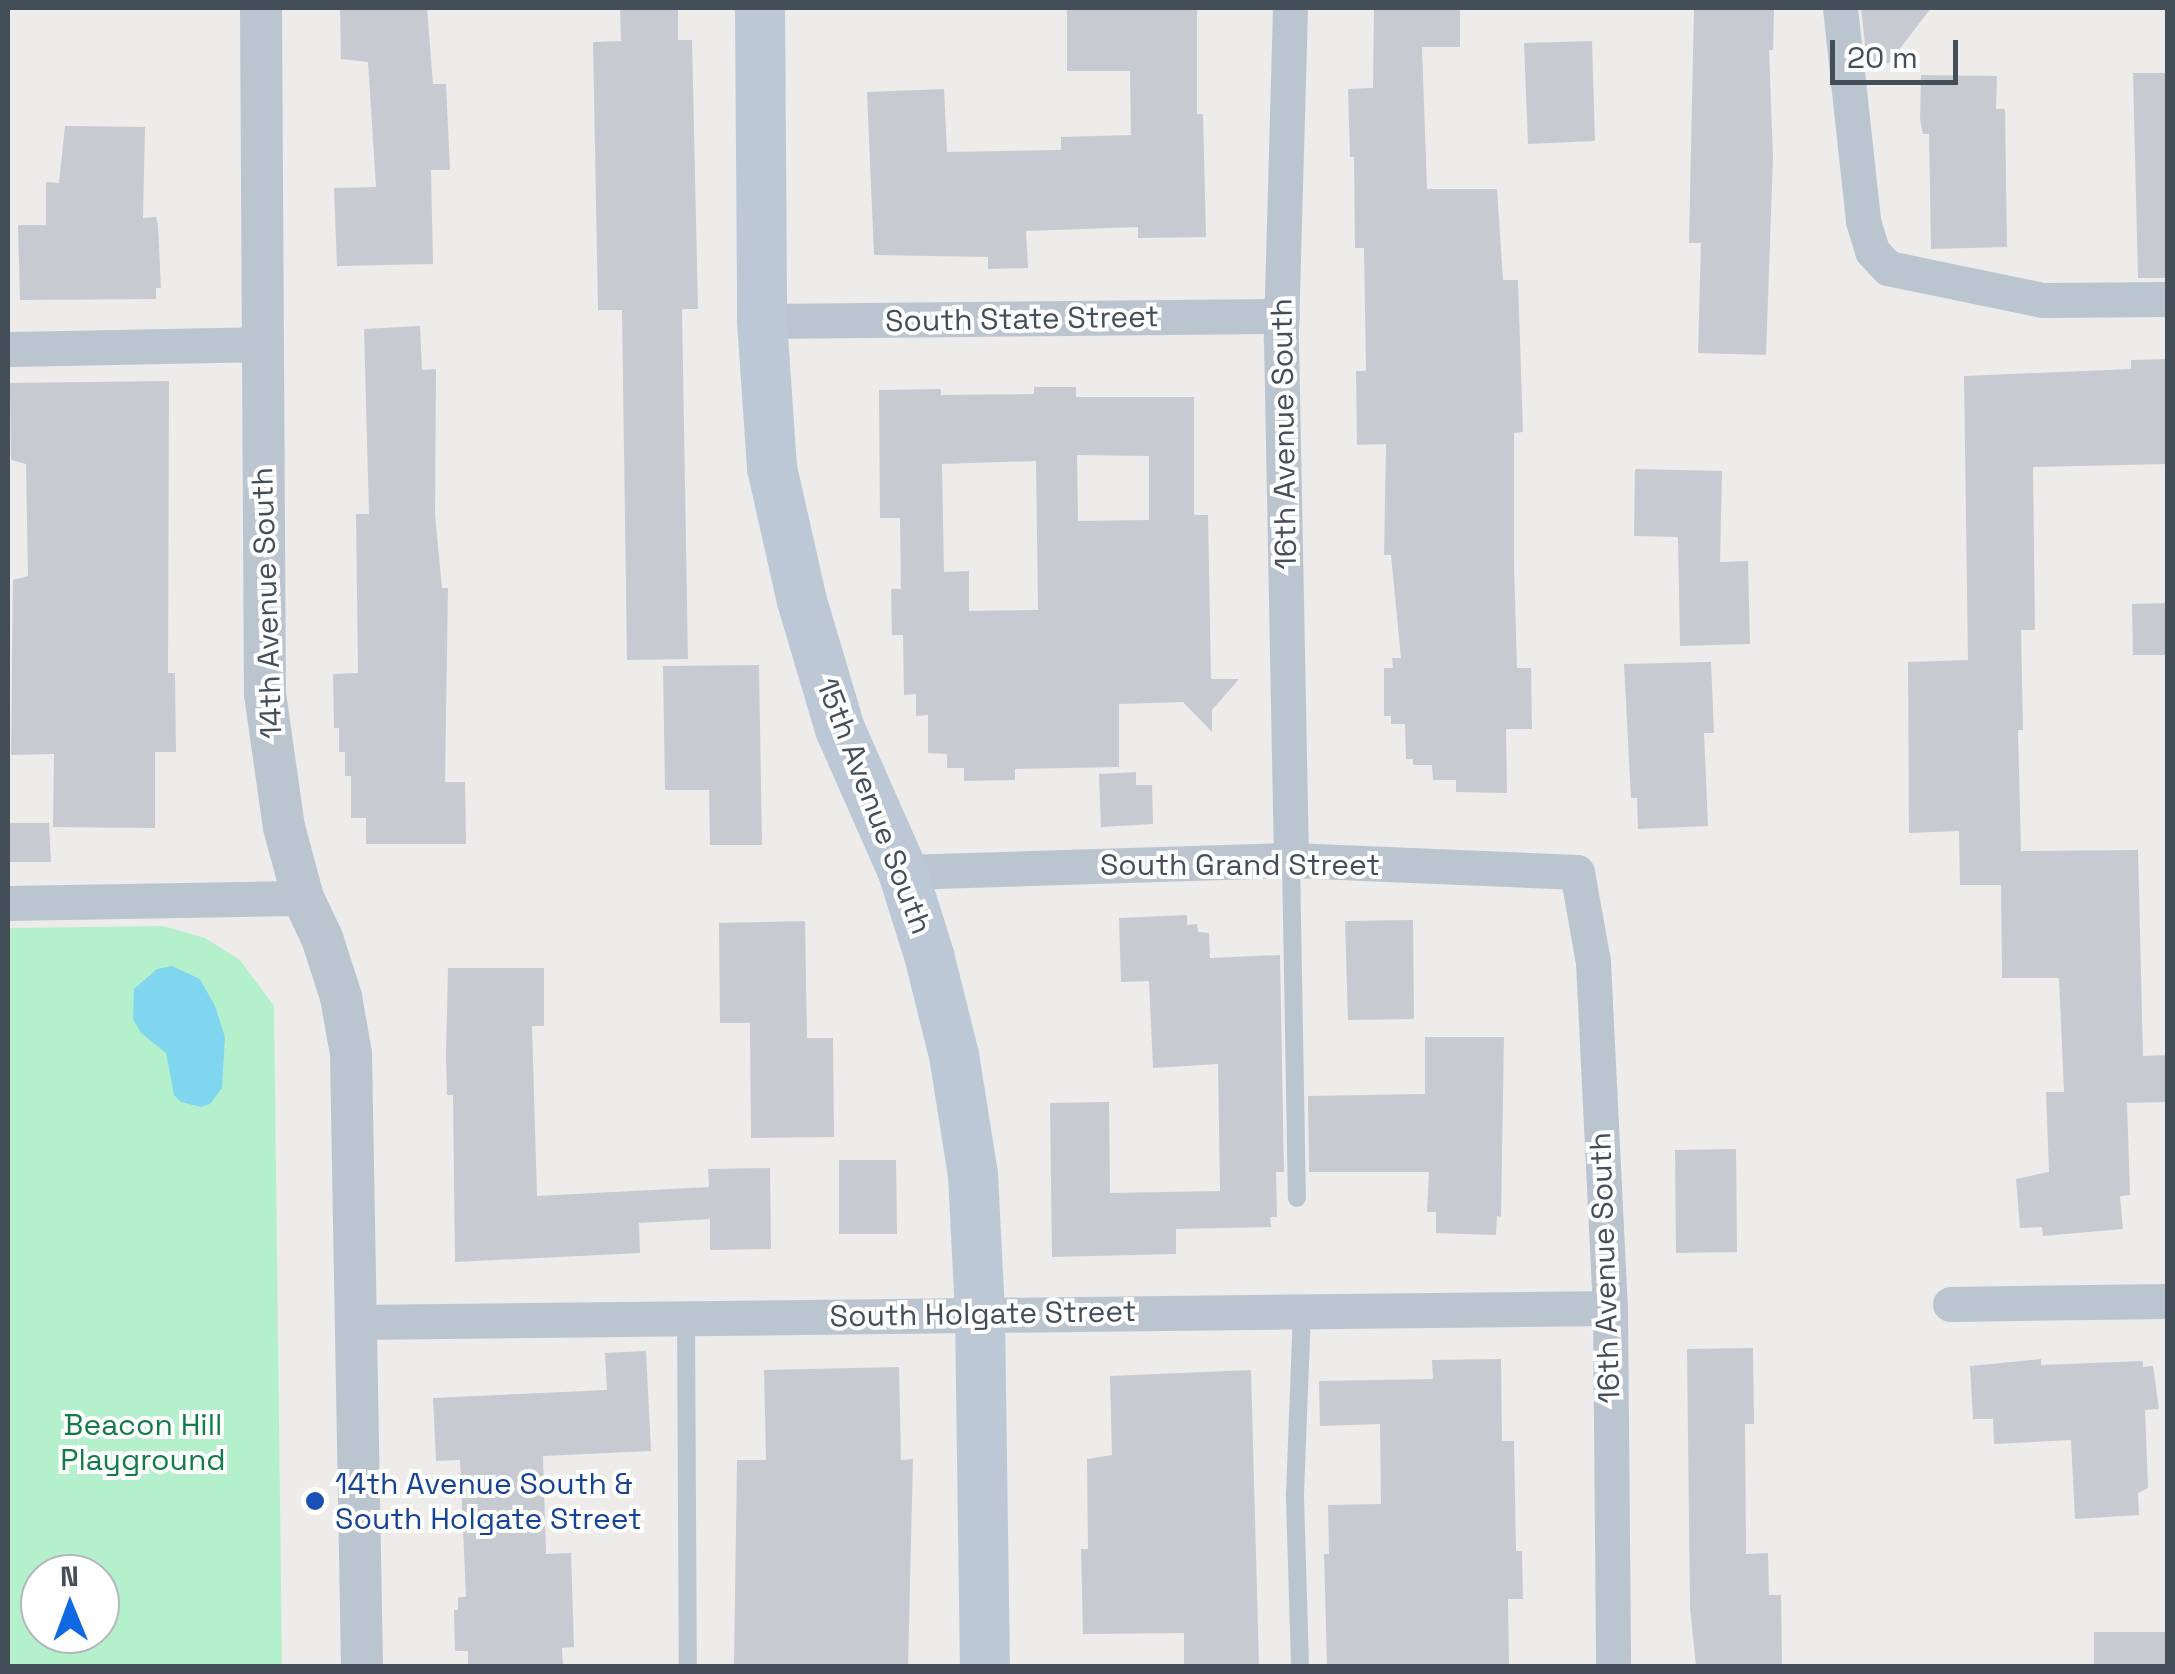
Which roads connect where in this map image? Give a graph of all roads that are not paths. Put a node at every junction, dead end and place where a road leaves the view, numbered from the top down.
1 (261, 8) edge
2 (760, 8) edge
3 (1290, 8) edge
4 (1840, 8) edge
5 (2168, 299) edge
6 (1282, 316) junction
7 (762, 321) junction
8 (262, 344) junction
9 (11, 349) dead end
10 (1291, 860) junction
11 (903, 872) junction
12 (1577, 872) joint
13 (303, 898) junction
14 (8, 903) edge
15 (1297, 1198) dead end
16 (2168, 1301) edge
17 (1950, 1304) dead end
18 (1610, 1308) junction
19 (1302, 1311) junction
20 (980, 1314) junction
21 (686, 1317) junction
22 (356, 1322) junction
23 (362, 1666) edge
24 (688, 1666) edge
25 (985, 1666) edge
26 (1300, 1666) edge
27 (1613, 1666) edge

1 - 8 street, 14th Avenue South
2 - 7 main road, 15th Avenue South
3 - 6 street, 16th Avenue South
4 - 5 street
6 - 7 street, South State Street
6 - 10 street, 16th Avenue South
7 - 11 main road, 15th Avenue South
8 - 9 street
8 - 13 street, 14th Avenue South
10 - 11 street, South Grand Street
10 - 12 street, South Grand Street
10 - 15 lane
11 - 20 main road, 15th Avenue South
12 - 18 street, 16th Avenue South
13 - 14 street
13 - 22 street, 14th Avenue South
16 - 17 street
18 - 19 street, South Holgate Street
18 - 27 street, 16th Avenue South
19 - 20 street, South Holgate Street
19 - 26 lane
20 - 21 street, South Holgate Street
20 - 25 main road, 15th Avenue South
21 - 22 street, South Holgate Street
21 - 24 lane
22 - 23 street, 14th Avenue South

